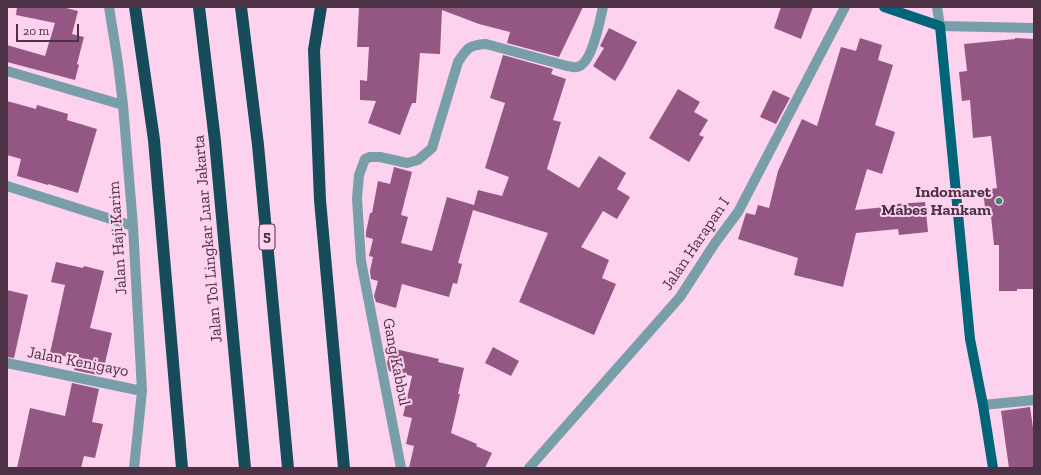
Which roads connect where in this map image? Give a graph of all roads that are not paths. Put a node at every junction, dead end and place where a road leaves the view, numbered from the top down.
1 (109, 7) edge
2 (135, 7) edge
3 (199, 7) edge
4 (241, 7) edge
5 (321, 7) edge
6 (603, 7) edge
7 (845, 7) edge
8 (884, 7) edge
9 (937, 7) edge
10 (940, 26) junction
11 (1034, 28) edge
12 (7, 71) edge
13 (123, 105) junction
14 (7, 186) edge
15 (133, 226) junction
16 (7, 364) edge
17 (142, 391) junction
18 (1034, 400) edge
19 (983, 405) junction
20 (134, 468) edge
21 (182, 468) edge
22 (245, 468) edge
23 (288, 468) edge
24 (344, 468) edge
25 (401, 468) edge
26 (529, 468) edge
27 (993, 468) edge

1 - 13 street, Jalan Haji Karim
2 - 21 highway
3 - 22 highway, Jalan Tol Lingkar Luar Jakarta
4 - 23 highway, 5
5 - 24 highway
6 - 25 street, Gang Kabbul
7 - 26 street, Jalan Harapan I
8 - 10 main road
9 - 10 street
10 - 11 street
10 - 19 main road
12 - 13 street
13 - 15 street, Jalan Haji Karim
14 - 15 street
15 - 17 street, Jalan Haji Karim
16 - 17 street, Jalan Kenigayo
17 - 20 street, Jalan Haji Karim
18 - 19 street
19 - 27 main road

